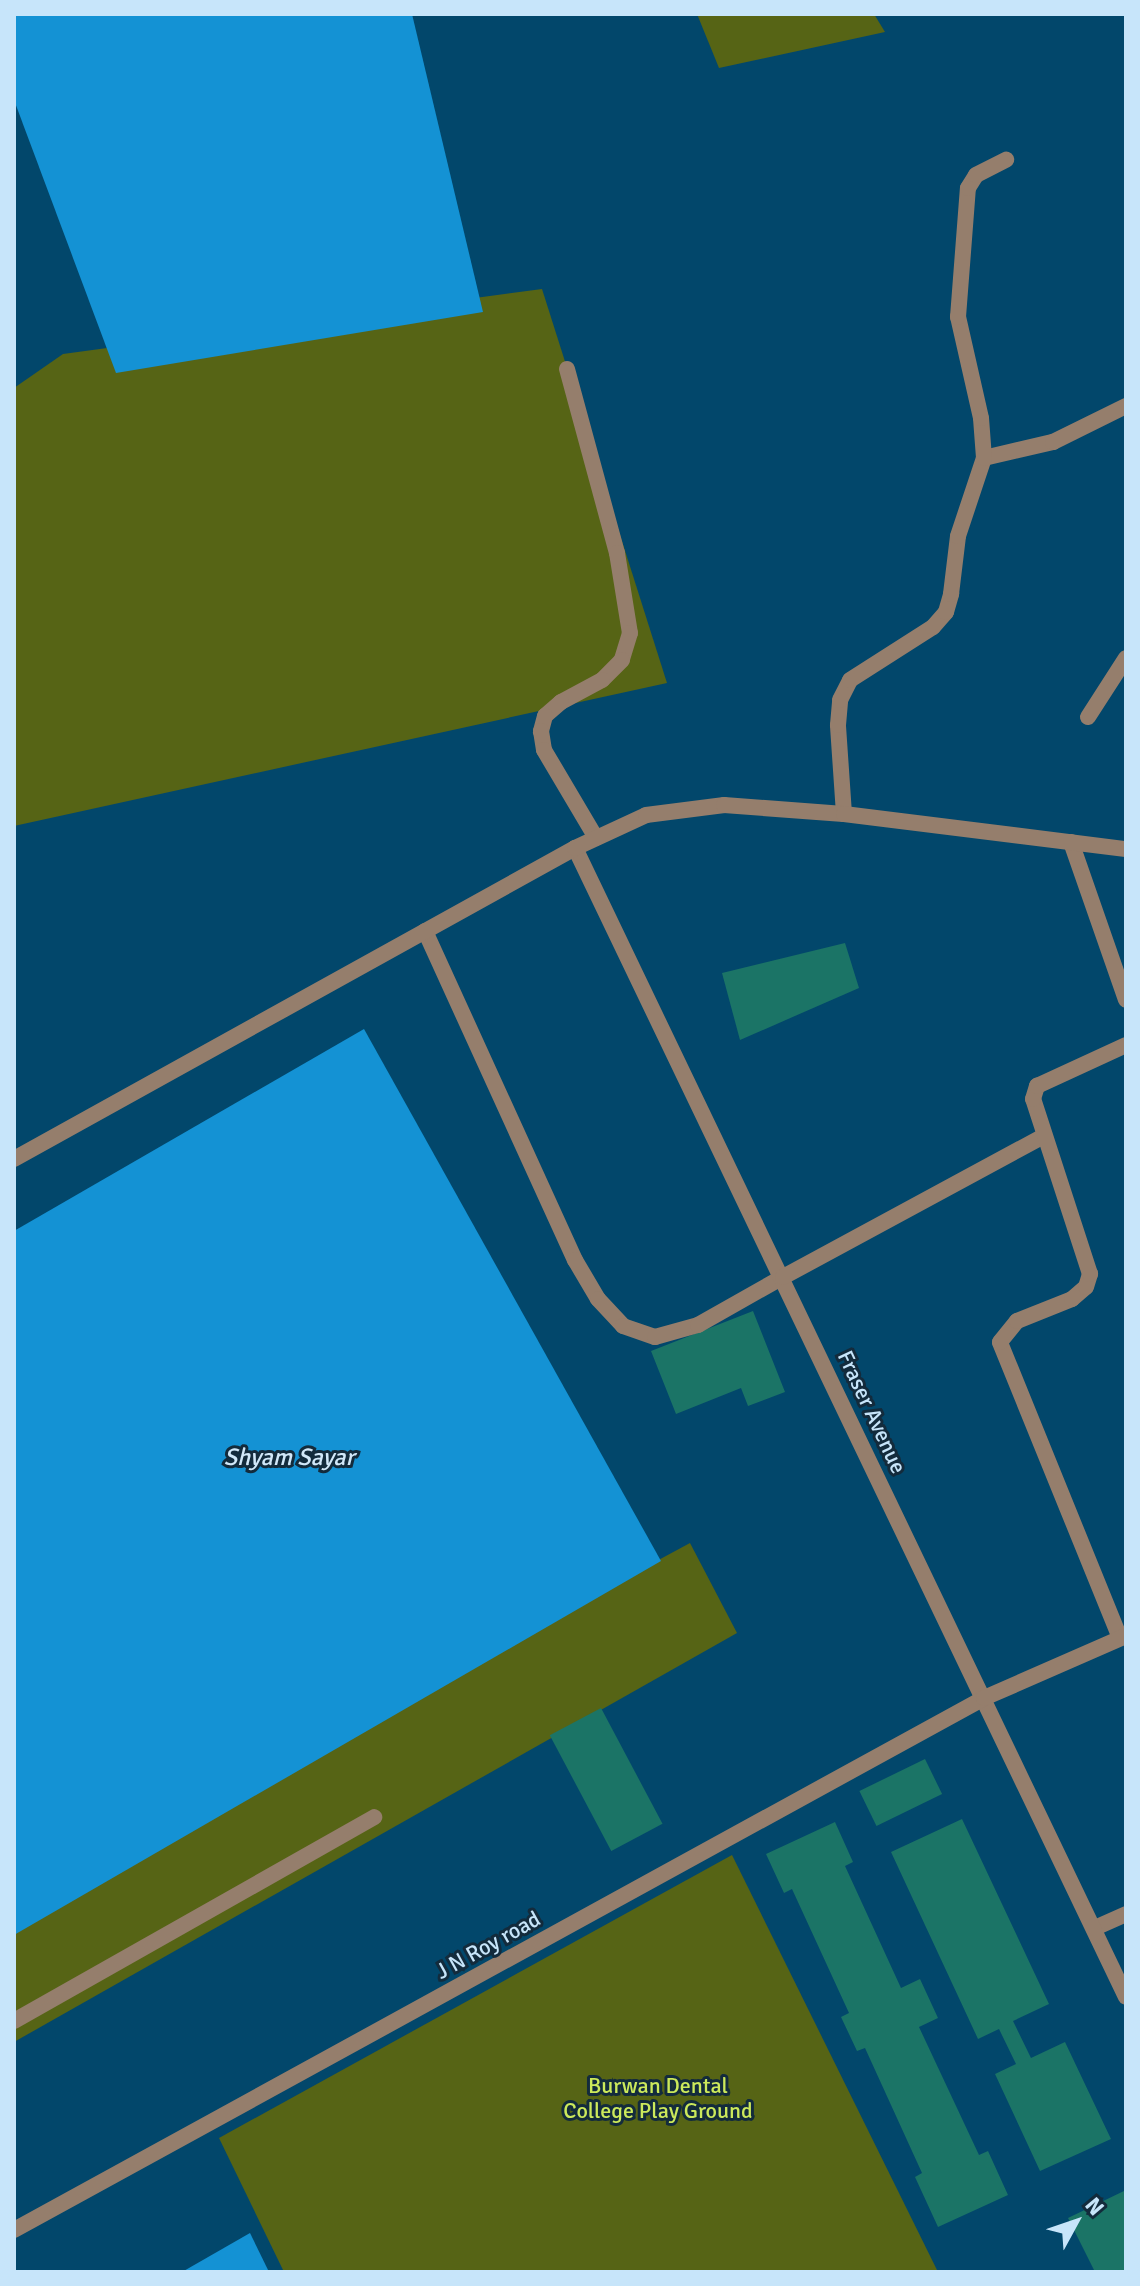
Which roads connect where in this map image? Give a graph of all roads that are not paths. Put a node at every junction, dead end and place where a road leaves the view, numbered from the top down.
1 (1006, 160) dead end
2 (567, 369) dead end
3 (1126, 406) edge
4 (984, 458) junction
5 (1126, 658) edge
6 (1088, 717) dead end
7 (844, 814) junction
8 (596, 838) junction
9 (1071, 842) junction
10 (575, 848) junction
11 (1126, 849) edge
12 (425, 931) junction
13 (1126, 1000) edge
14 (1126, 1045) edge
15 (1044, 1136) junction
16 (14, 1159) edge
17 (783, 1277) junction
18 (1123, 1637) edge
19 (984, 1698) junction
20 (374, 1817) dead end
21 (1126, 1914) edge
22 (1097, 1927) junction
23 (1126, 1997) edge
24 (14, 2021) edge
25 (14, 2230) edge

1 - 4 street
2 - 8 street
3 - 4 street
4 - 7 street
5 - 6 street
7 - 8 street
7 - 9 street
8 - 10 street
9 - 11 street
9 - 13 street
10 - 12 street
10 - 17 street, Fraser Avenue
12 - 16 street
12 - 17 street
14 - 15 street
15 - 17 street
15 - 18 street
17 - 19 street, Fraser Avenue
18 - 19 street, J N Roy road
19 - 22 street, Fraser Avenue
19 - 25 street, J N Roy road
20 - 24 street
21 - 22 street
22 - 23 street, Fraser Avenue

